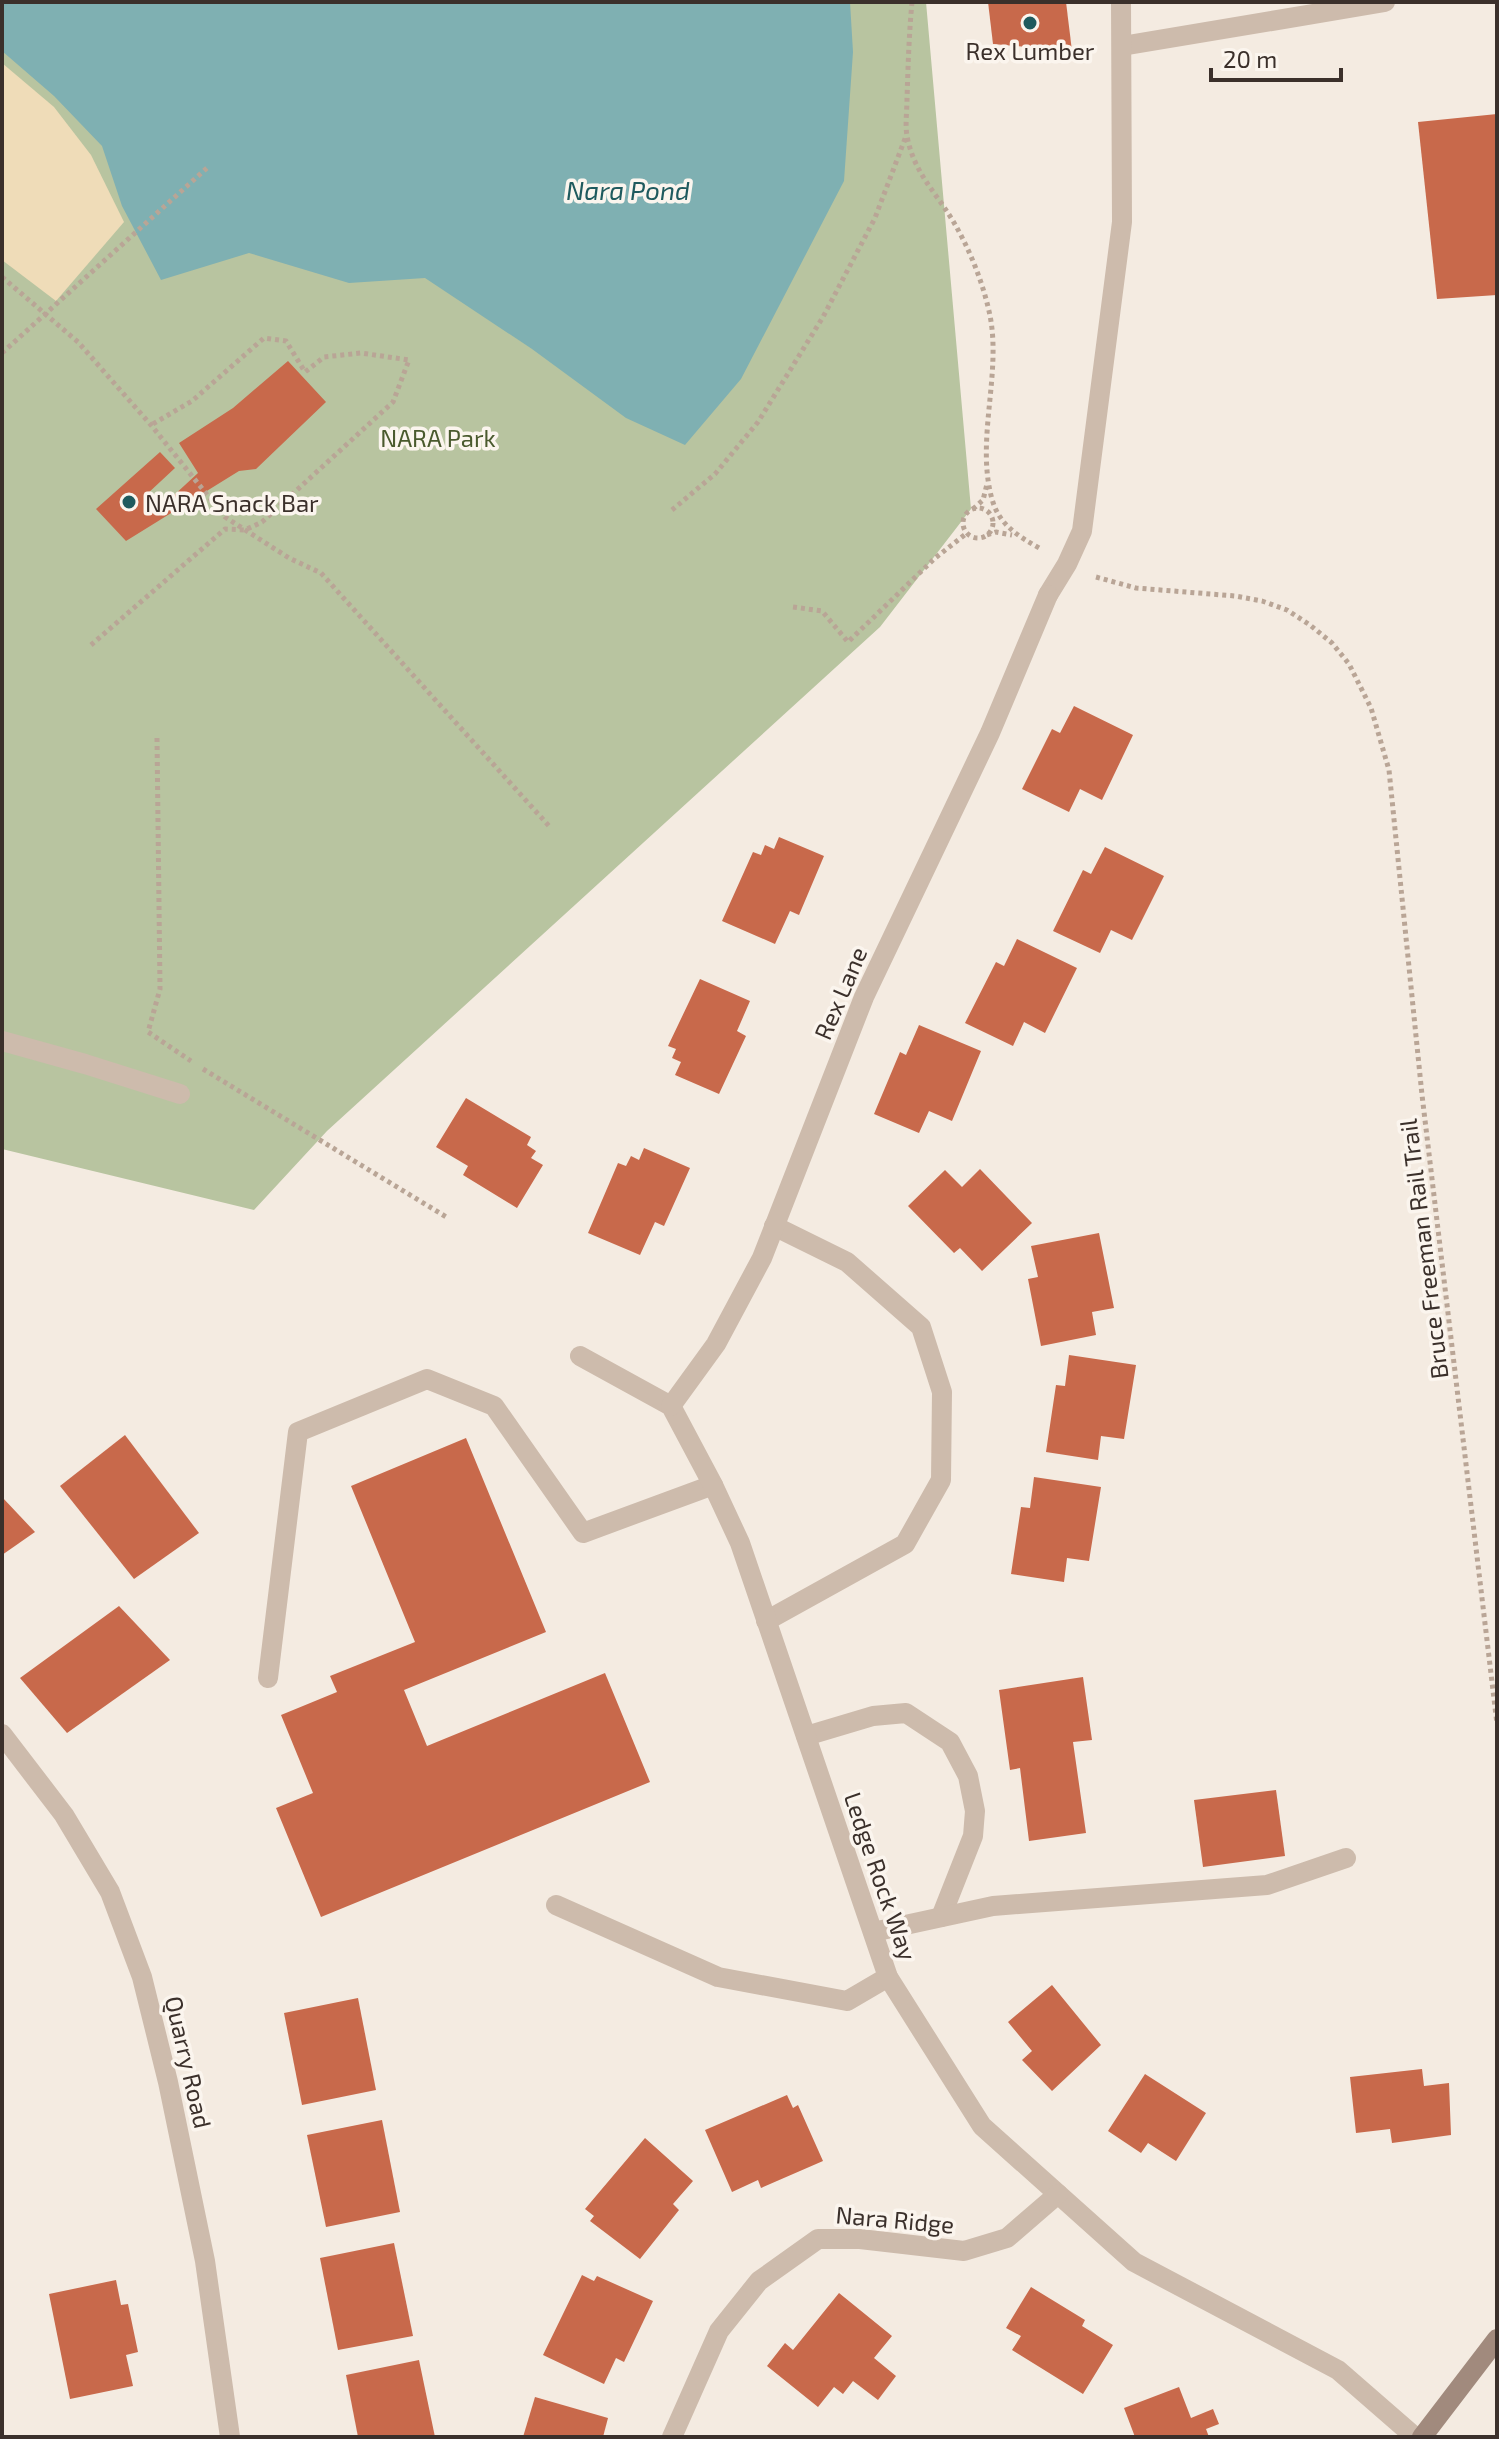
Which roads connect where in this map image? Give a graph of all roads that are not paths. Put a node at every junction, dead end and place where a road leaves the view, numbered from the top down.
1 (1121, 2) edge
2 (1385, 2) edge
3 (1122, 46) junction
4 (2, 1041) edge
5 (180, 1094) dead end
6 (774, 1226) junction
7 (580, 1356) dead end
8 (671, 1406) junction
9 (713, 1485) junction
10 (766, 1621) junction
11 (268, 1678) dead end
12 (2, 1734) edge
13 (806, 1736) junction
14 (1346, 1858) dead end
15 (556, 1905) dead end
16 (941, 1917) junction
17 (873, 1932) junction
18 (888, 1977) junction
19 (1058, 2194) junction
20 (1497, 2339) edge
21 (230, 2437) edge
22 (672, 2437) edge
23 (1415, 2437) edge
24 (1422, 2437) edge

1 - 3 street, Rex Lane
2 - 3 street
3 - 6 street, Rex Lane
4 - 5 street
6 - 8 street, Rex Lane
6 - 10 street
7 - 8 street
8 - 9 street, Ledge Rock Way
9 - 10 street, Ledge Rock Way
9 - 11 street
10 - 13 street, Ledge Rock Way
12 - 21 street, Quarry Road
13 - 16 street
13 - 17 street, Ledge Rock Way
14 - 16 street
15 - 18 street
16 - 17 street
17 - 18 street, Ledge Rock Way
18 - 19 street, Ledge Rock Way
19 - 22 street, Nara Ridge
19 - 23 street, Ledge Rock Way
20 - 24 main road

